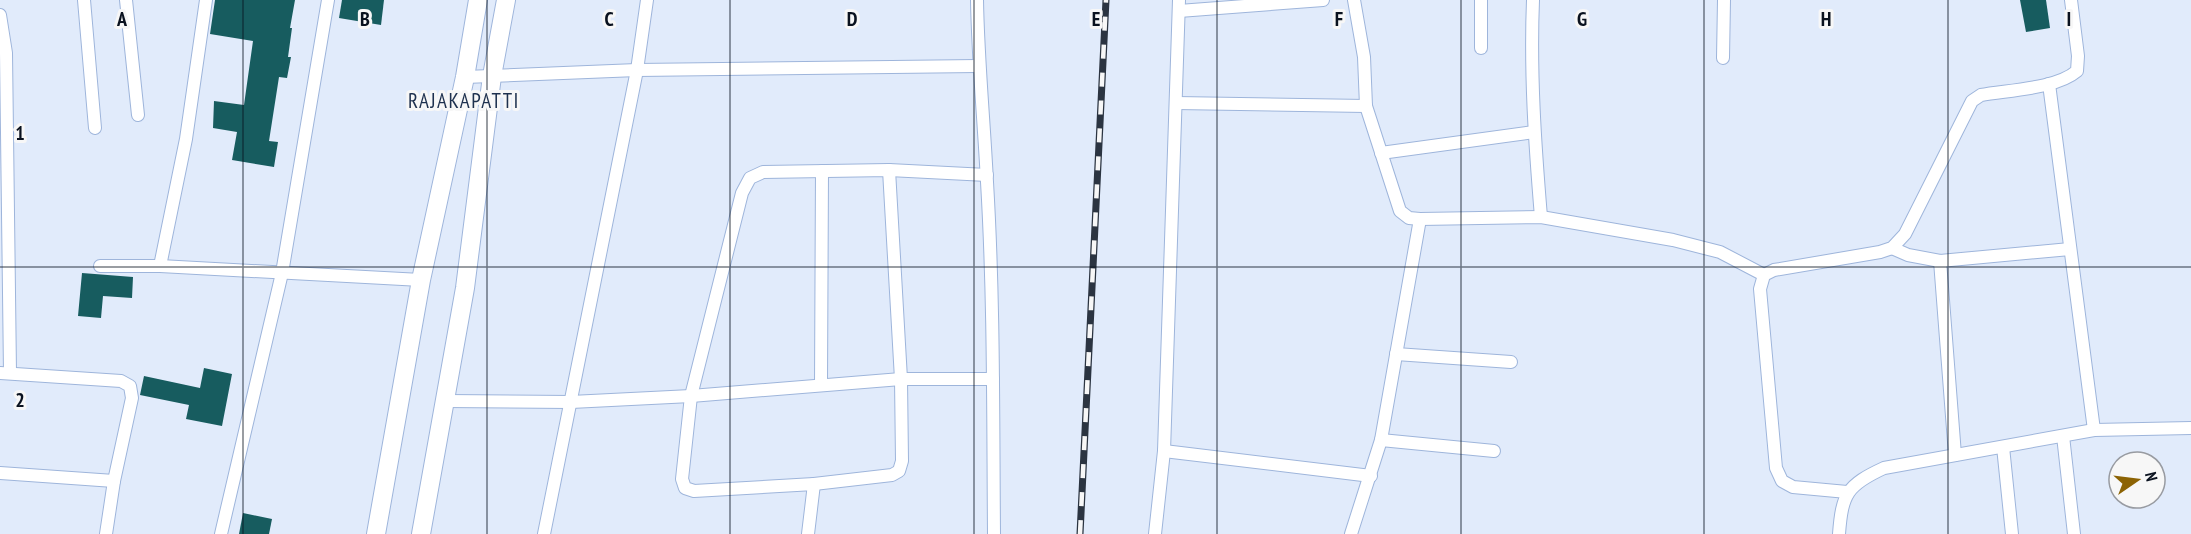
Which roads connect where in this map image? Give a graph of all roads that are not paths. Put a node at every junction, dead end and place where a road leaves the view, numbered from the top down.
1 (84, 0) edge
2 (126, 0) edge
3 (206, 0) edge
4 (328, 0) edge
5 (478, 0) edge
6 (506, 0) edge
7 (647, 0) edge
8 (977, 0) edge
9 (1323, 0) edge
10 (1354, 0) edge
11 (1482, 0) edge
12 (1533, 0) edge
13 (1724, 0) edge
14 (2071, 0) edge
15 (1179, 5) edge
16 (0, 15) edge
17 (1481, 48) dead end
18 (1723, 58) dead end
19 (978, 66) junction
20 (637, 70) junction
21 (492, 76) junction
22 (465, 77) junction
23 (2049, 84) junction
24 (1176, 103) junction
25 (1366, 106) junction
26 (138, 115) dead end
27 (94, 128) dead end
28 (1534, 132) junction
29 (1381, 153) junction
30 (889, 170) junction
31 (822, 171) junction
32 (987, 175) junction
33 (1541, 217) junction
34 (1420, 219) junction
35 (1892, 248) junction
36 (2070, 249) junction
37 (1940, 261) junction
38 (100, 266) dead end
39 (160, 266) junction
40 (282, 273) junction
41 (1764, 275) junction
42 (421, 279) junction
43 (1396, 354) junction
44 (1511, 362) dead end
45 (5, 373) edge
46 (901, 378) junction
47 (993, 379) junction
48 (821, 385) junction
49 (691, 396) junction
50 (445, 401) junction
51 (571, 402) junction
52 (2191, 428) edge
53 (2094, 430) junction
54 (2063, 436) junction
55 (1381, 440) junction
56 (2003, 447) junction
57 (1494, 450) dead end
58 (1164, 451) junction
59 (1955, 455) junction
60 (0, 474) edge
61 (1371, 476) junction
62 (114, 481) junction
63 (814, 484) junction
64 (1847, 492) junction
65 (106, 534) edge
66 (221, 534) edge
67 (376, 534) edge
68 (421, 534) edge
69 (544, 534) edge
70 (808, 534) edge
71 (994, 534) edge
72 (1155, 534) edge
73 (1351, 534) edge
74 (1839, 534) edge
75 (2012, 534) edge
76 (2074, 534) edge

1 - 27 street
2 - 26 street
3 - 39 street
4 - 40 street
5 - 22 main road
6 - 21 main road
7 - 20 street
8 - 19 street
9 - 15 street
10 - 25 street
11 - 17 street
12 - 28 street
13 - 18 street
14 - 23 street
15 - 24 street
16 - 45 street
19 - 20 street
19 - 32 street
20 - 21 street
20 - 51 street
21 - 22 street
21 - 50 main road
22 - 42 main road
23 - 35 street
23 - 36 street
24 - 25 street
24 - 58 street
25 - 29 street
28 - 29 street
28 - 33 street
29 - 34 street
30 - 31 street
30 - 32 street
30 - 46 street
31 - 48 street
31 - 49 street
32 - 47 street
33 - 34 street
33 - 41 street
34 - 43 street
35 - 37 street
35 - 41 street
36 - 37 street
36 - 53 street
37 - 59 street
38 - 39 street
39 - 40 street
40 - 42 street
40 - 66 street
41 - 64 street
42 - 67 main road
43 - 44 street
43 - 55 street
45 - 62 street
46 - 47 street
46 - 48 street
46 - 63 street
47 - 71 street
48 - 49 street
49 - 51 street
49 - 63 street
50 - 51 street
50 - 68 main road
51 - 69 street
52 - 53 street
53 - 54 street
54 - 56 street
54 - 76 street
55 - 57 street
55 - 61 street
56 - 59 street
56 - 75 street
58 - 61 street
58 - 72 street
59 - 64 street
60 - 62 street
61 - 73 street
62 - 65 street
63 - 70 street
64 - 74 street

